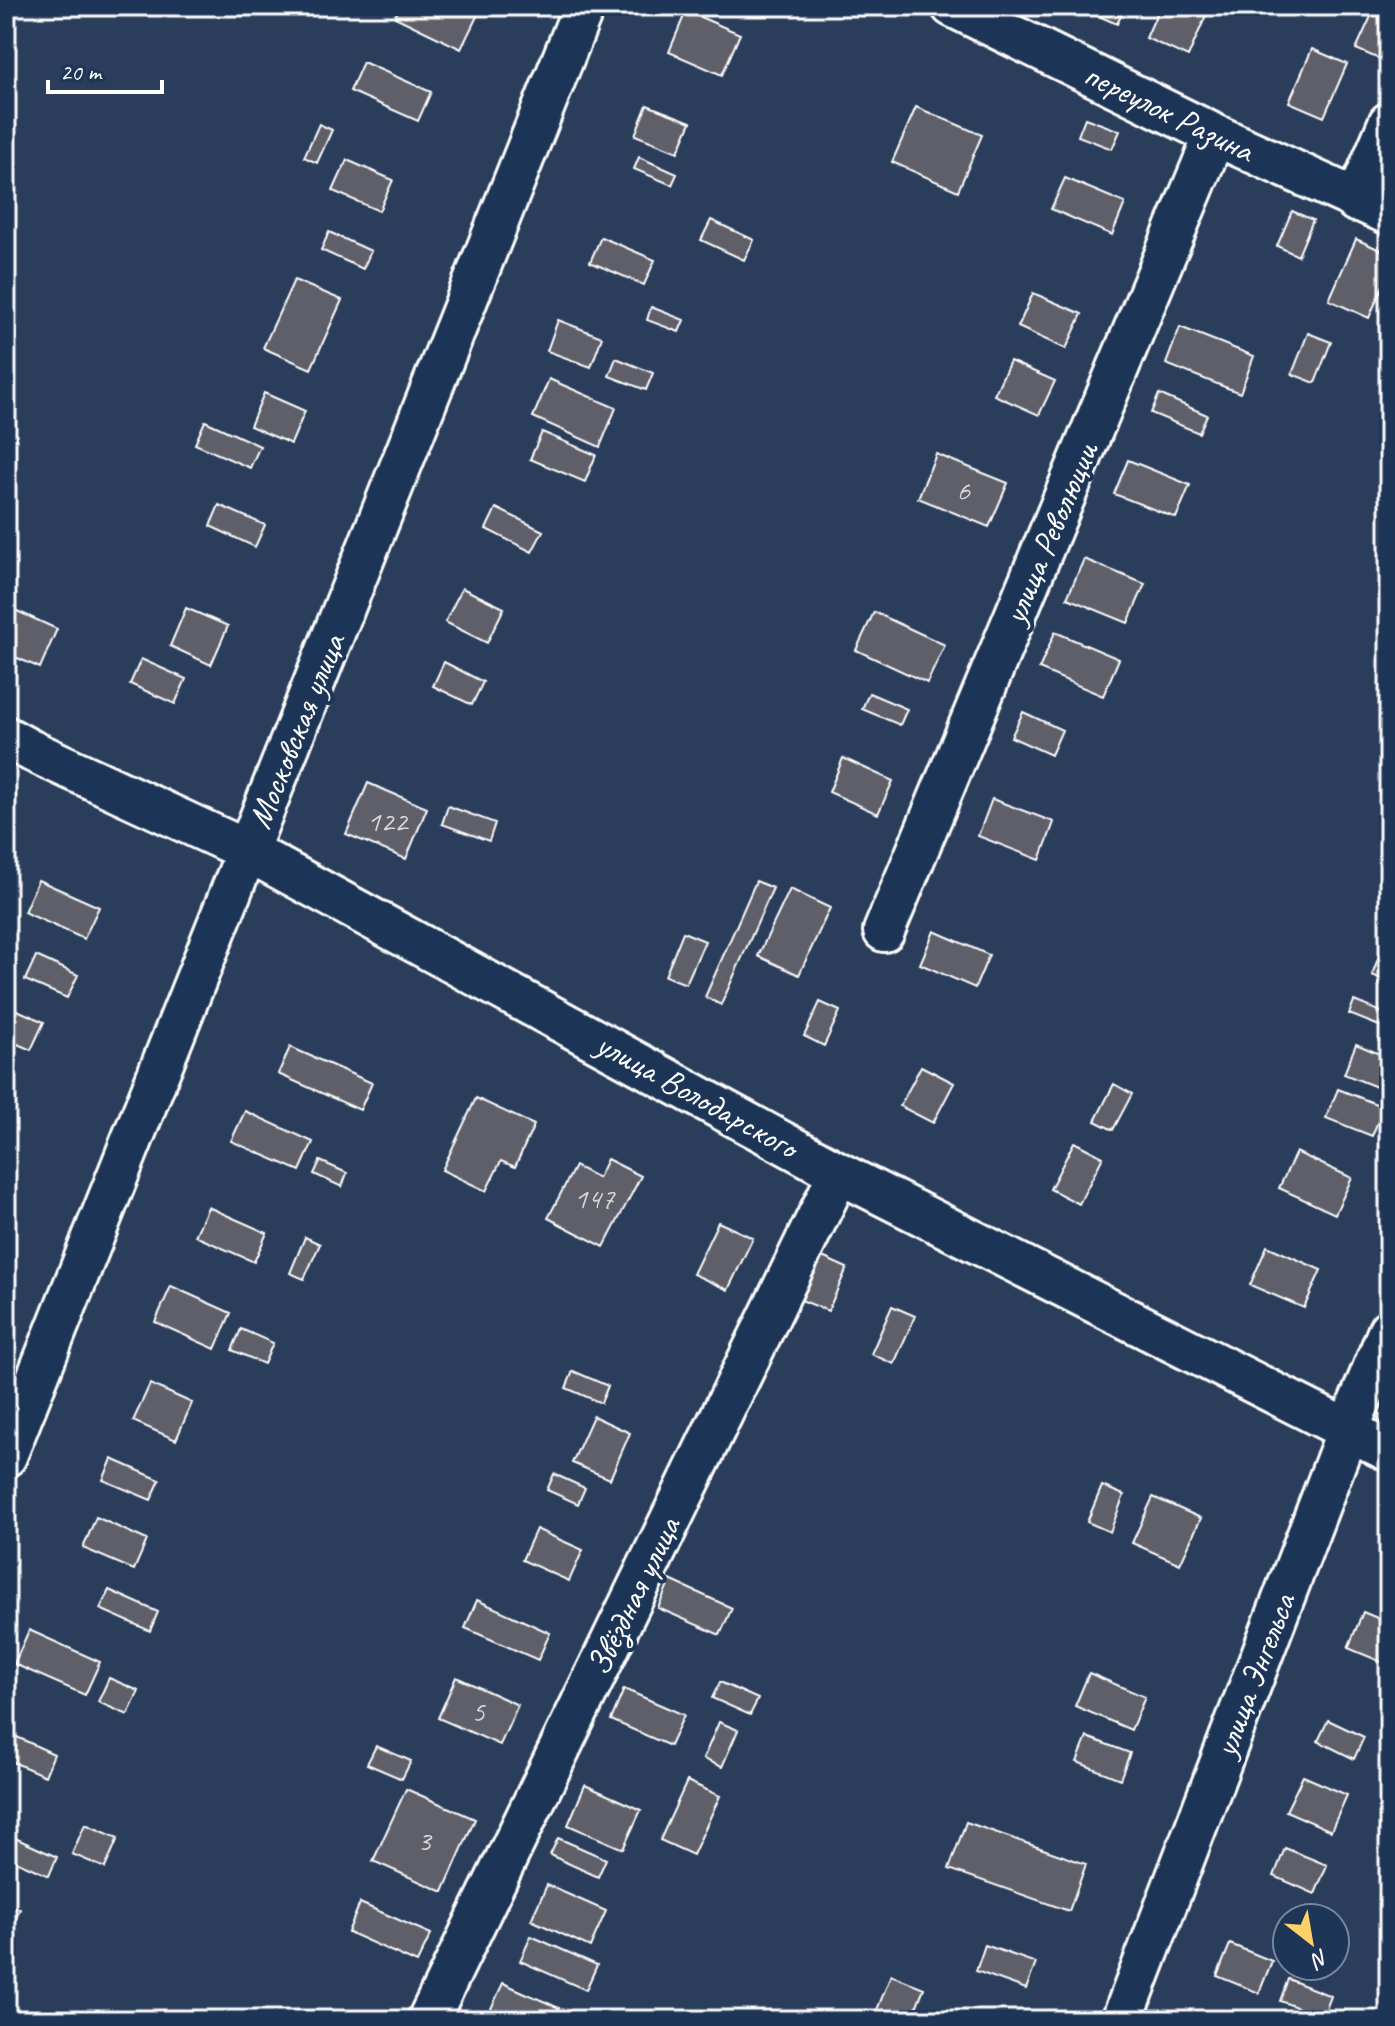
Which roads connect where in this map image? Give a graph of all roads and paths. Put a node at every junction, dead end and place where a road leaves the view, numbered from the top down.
1 (584, 6) edge
2 (952, 6) edge
3 (1389, 123) edge
4 (1215, 135) junction
5 (1373, 207) edge
6 (6, 737) edge
7 (248, 851) junction
8 (884, 931) dead end
9 (839, 1173) junction
10 (1389, 1330) edge
11 (1348, 1430) junction
12 (1389, 1451) edge
13 (6, 1456) edge
14 (428, 2020) edge
15 (1122, 2020) edge

1 - 7 street, Московская улица
2 - 4 street, переулок Разина
3 - 5 street
4 - 5 street, переулок Разина
4 - 8 street, улица Революции
6 - 7 street, улица Володарского
7 - 9 street, улица Володарского
7 - 13 street, Московская улица
9 - 11 street, улица Володарского
9 - 14 street, Звёздная улица
10 - 11 street, улица Энгельса
11 - 12 street, улица Володарского
11 - 15 street, улица Энгельса

